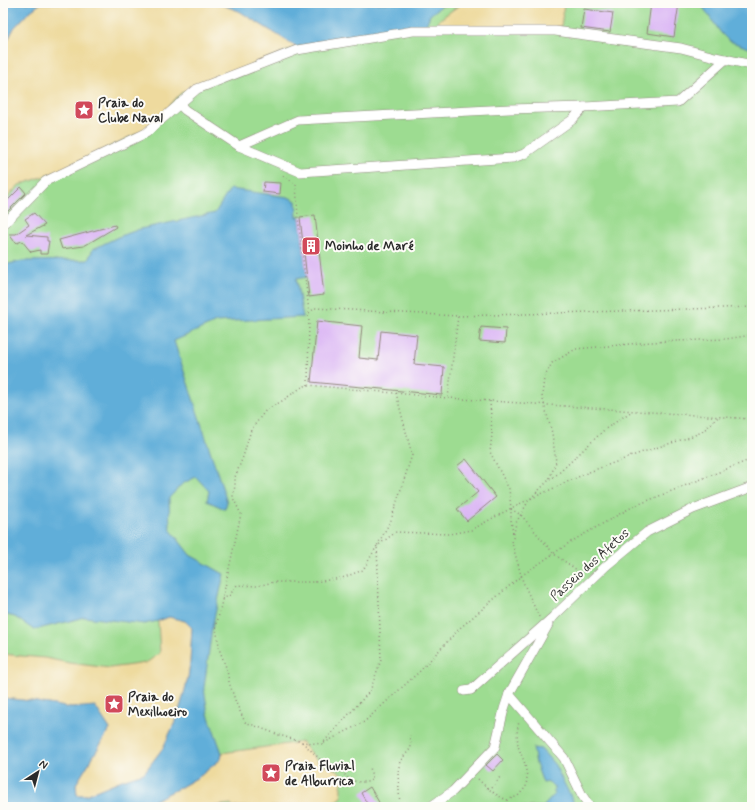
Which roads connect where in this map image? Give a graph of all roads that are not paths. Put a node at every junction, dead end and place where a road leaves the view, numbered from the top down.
1 (726, 59) junction
2 (752, 65) edge
3 (179, 104) junction
4 (584, 107) junction
5 (239, 146) junction
6 (3, 225) edge
7 (752, 487) edge
8 (553, 617) junction
9 (464, 691) dead end
10 (508, 694) junction
11 (430, 807) edge
12 (590, 807) edge

1 - 2 street
1 - 3 street
1 - 4 street
3 - 5 street
3 - 6 street
4 - 5 street
4 - 5 street
7 - 8 street, Passeio dos Afetos
8 - 9 street, Passeio dos Afetos
8 - 10 street
10 - 11 street
10 - 12 street

